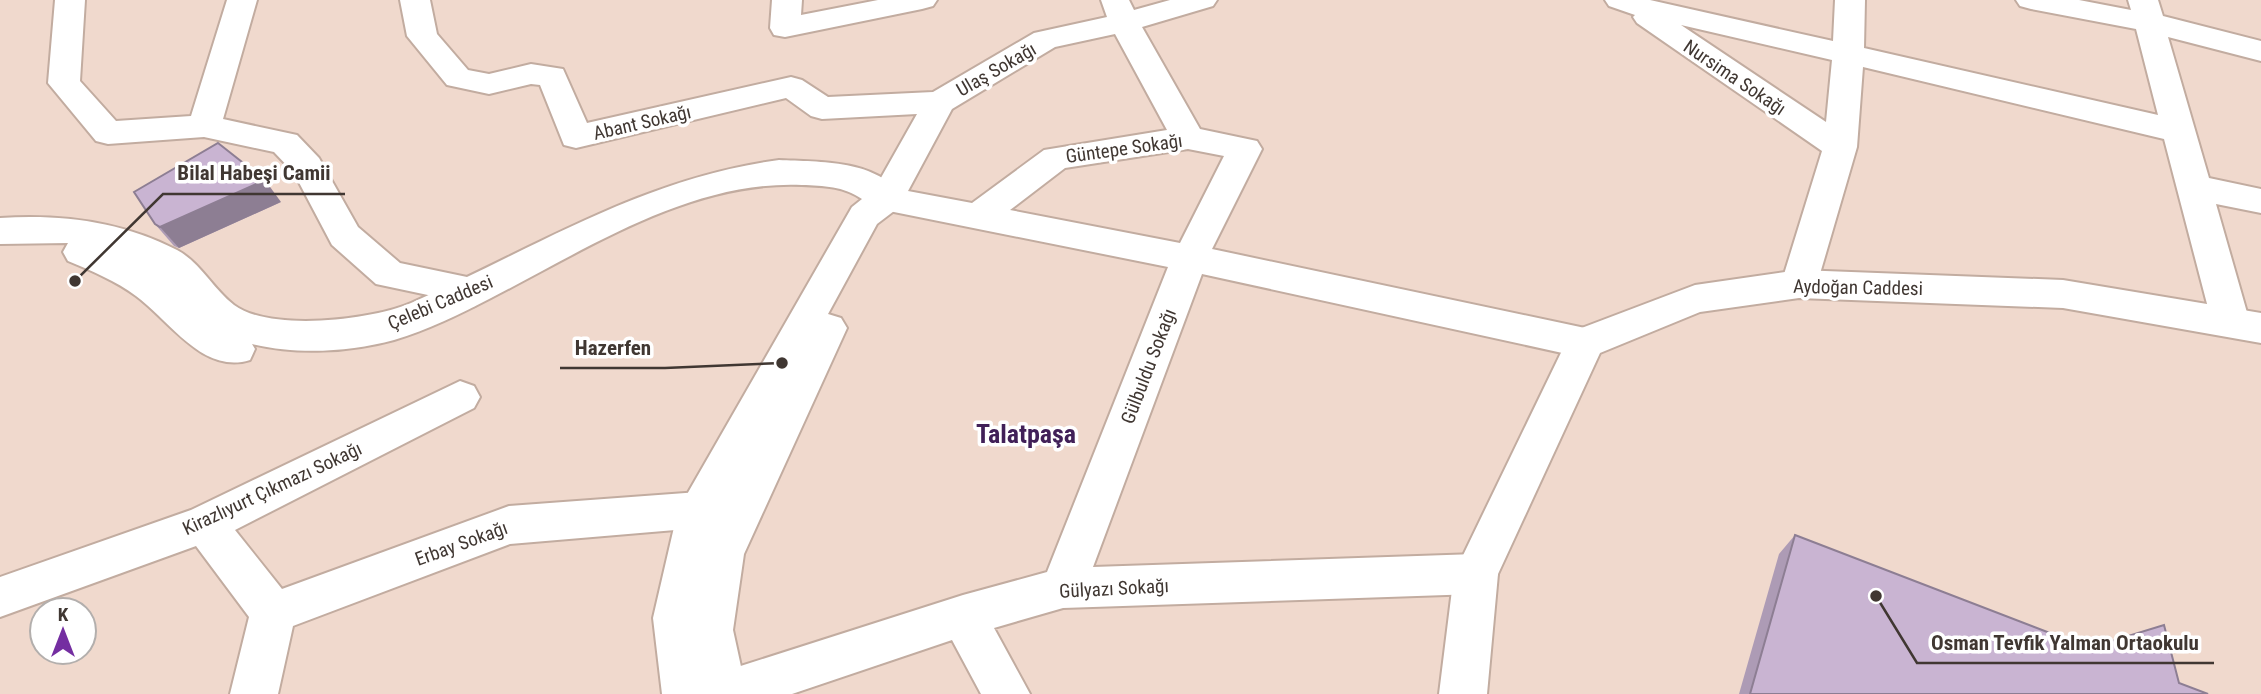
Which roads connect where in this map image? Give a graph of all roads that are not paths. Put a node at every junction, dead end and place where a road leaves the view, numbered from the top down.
1 (70, 0) edge
2 (242, 0) edge
3 (415, 0) edge
4 (922, 0) edge
5 (1202, 0) edge
6 (1850, 0) edge
7 (2031, 0) edge
8 (1626, 3) edge
9 (1120, 11) edge
10 (2145, 11) edge
11 (786, 14) edge
12 (2261, 51) edge
13 (1848, 54) junction
14 (940, 102) junction
15 (204, 126) junction
16 (2179, 131) junction
17 (1188, 138) junction
18 (1840, 146) junction
19 (1245, 149) joint
20 (2194, 187) junction
21 (886, 199) junction
22 (2261, 201) edge
23 (979, 216) junction
24 (0, 230) edge
25 (0, 245) edge
26 (1190, 258) junction
27 (1800, 284) junction
28 (462, 296) junction
29 (2246, 326) edge
30 (1585, 343) junction
31 (460, 397) dead end
32 (699, 510) junction
33 (205, 524) junction
34 (1476, 574) junction
35 (1063, 588) junction
36 (0, 597) edge
37 (273, 612) junction
38 (963, 616) junction
39 (254, 694) edge
40 (686, 694) edge
41 (724, 694) edge
42 (1006, 694) edge
43 (1463, 694) edge

1 - 15 street
2 - 15 street
3 - 14 street, Abant Sokağı
4 - 11 street
5 - 9 street, Ulaş Sokağı
6 - 13 street
7 - 10 street
8 - 13 street
8 - 18 street, Nursima Sokağı
9 - 14 street, Ulaş Sokağı
9 - 17 street
10 - 12 street
10 - 16 street
13 - 16 street
13 - 18 street
14 - 21 street, Ulaş Sokağı
15 - 28 street
16 - 20 street
17 - 19 street, Güntepe Sokağı
17 - 23 street, Güntepe Sokağı
18 - 27 street
19 - 26 street, Gülbuldu Sokağı
20 - 22 street
20 - 29 street
21 - 23 street
21 - 25 street, Çelebi Caddesi
21 - 28 street, Çelebi Caddesi
21 - 32 street
21 - 41 street
23 - 26 street
24 - 28 street, Çelebi Caddesi
26 - 30 street
26 - 35 street, Gülbuldu Sokağı
27 - 29 street, Aydoğan Caddesi
27 - 30 street, Aydoğan Caddesi
30 - 34 street
31 - 33 street, Kirazlıyurt Çıkmazı Sokağı
32 - 37 street, Erbay Sokağı
32 - 40 street
33 - 36 street, Kirazlıyurt Çıkmazı Sokağı
33 - 37 street
34 - 35 street, Gülyazı Sokağı
34 - 43 street
35 - 38 street, Gülyazı Sokağı
37 - 39 street
38 - 41 street, Gülyazı Sokağı
38 - 42 street

